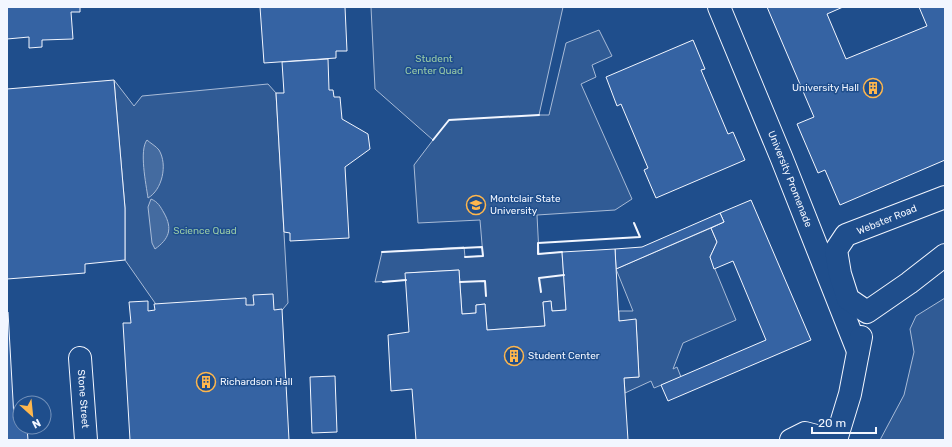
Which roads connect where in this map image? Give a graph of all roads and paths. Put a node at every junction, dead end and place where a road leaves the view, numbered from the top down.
1 (719, 7) edge
2 (945, 197) edge
3 (806, 220) junction
4 (846, 236) junction
5 (945, 255) edge
6 (866, 312) junction
7 (858, 351) junction
8 (80, 358) dead end
9 (86, 440) edge
10 (791, 440) edge
11 (832, 440) edge
12 (836, 440) edge

1 - 3 street, University Promenade
2 - 4 street, Webster Road
3 - 4 street
3 - 7 street, University Promenade
4 - 6 street, Webster Road
5 - 6 street
6 - 7 street
7 - 12 street
8 - 9 street, Stone Street
10 - 11 street

